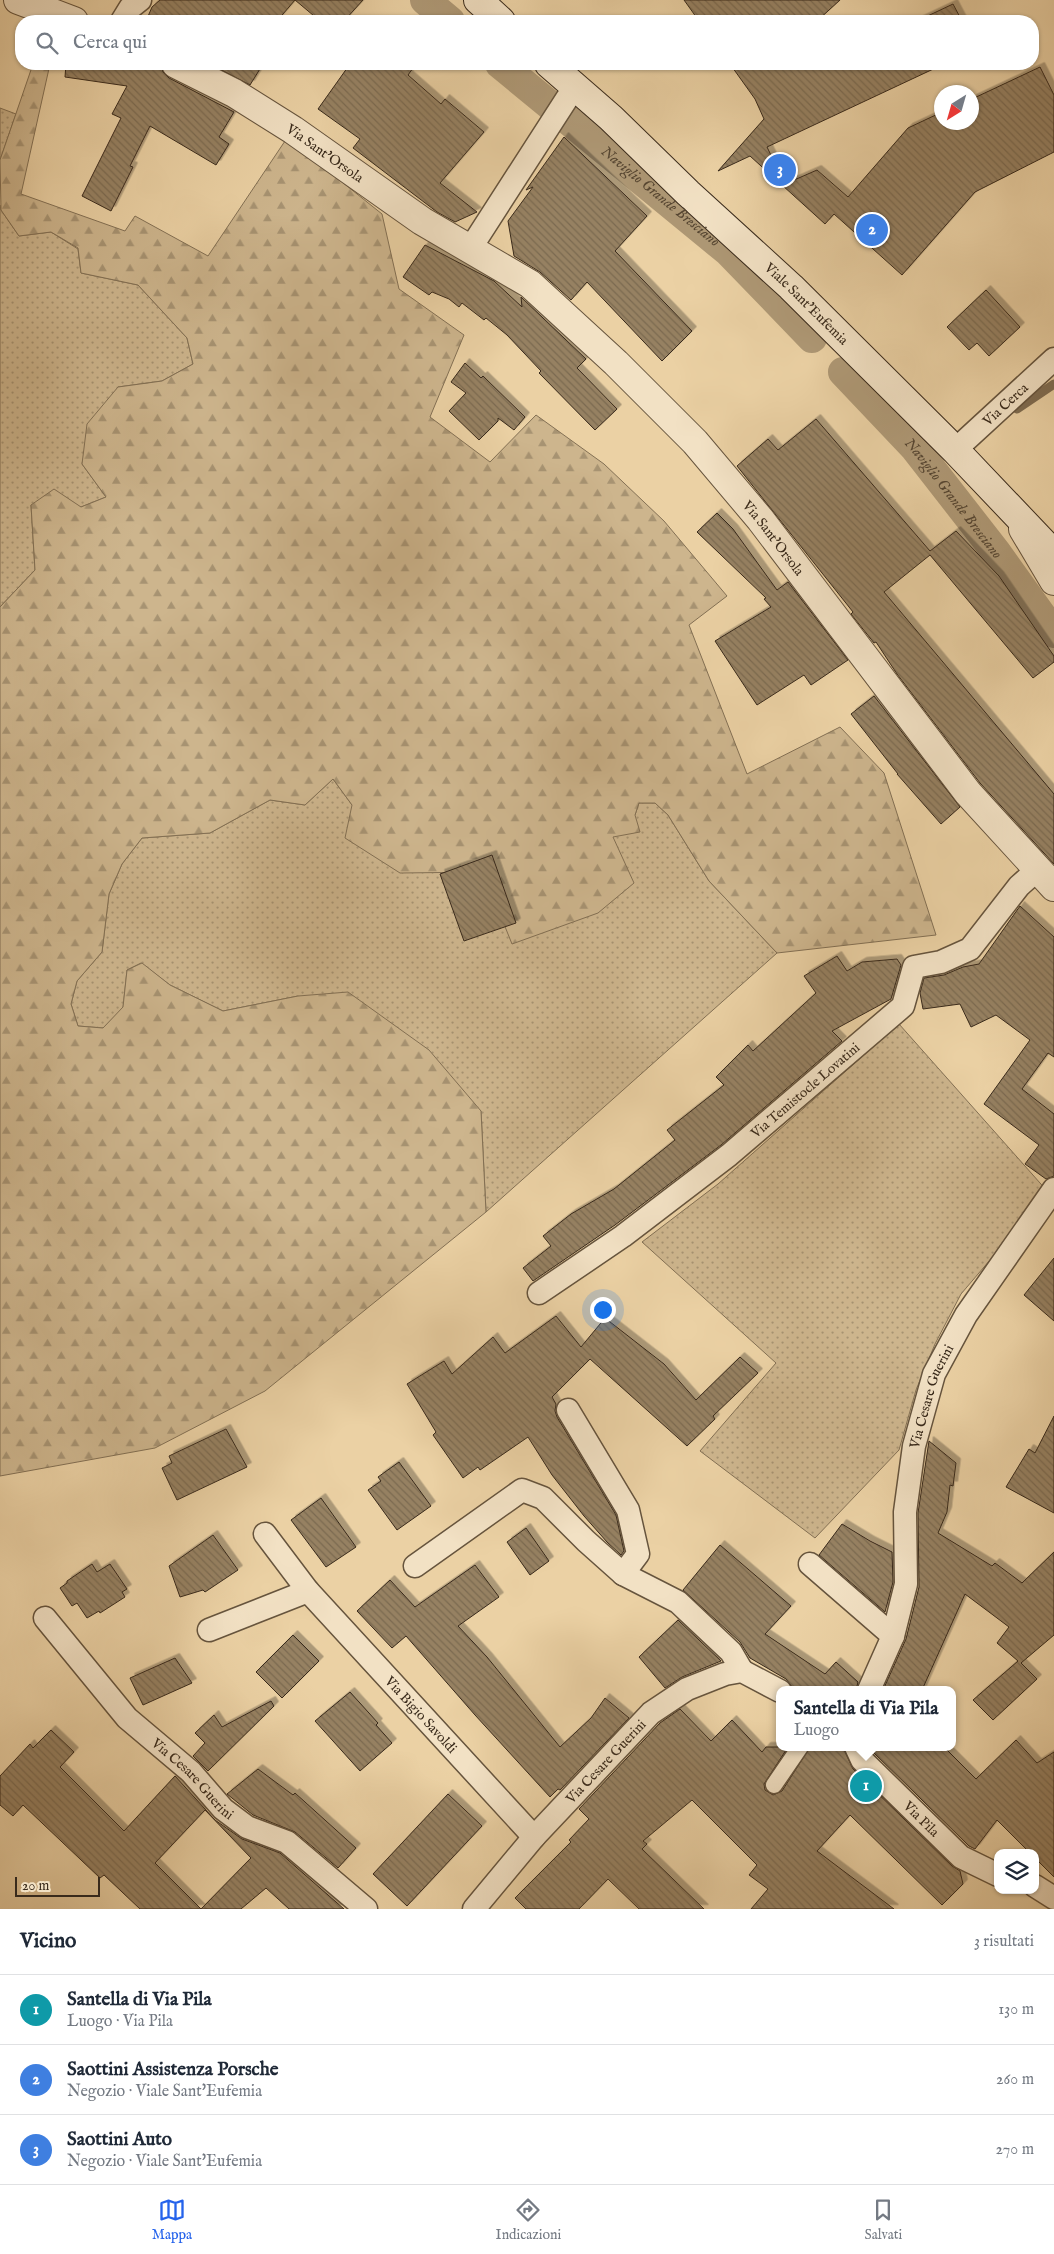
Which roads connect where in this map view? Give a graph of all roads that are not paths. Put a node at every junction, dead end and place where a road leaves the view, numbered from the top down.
1 (18, 0) edge
2 (140, 0) edge
3 (478, 0) edge
4 (58, 15) edge
5 (126, 15) edge
6 (494, 15) edge
7 (188, 70) edge
8 (553, 70) edge
9 (569, 94) junction
10 (470, 249) junction
11 (1054, 359) edge
12 (955, 450) junction
13 (1015, 515) junction
14 (1054, 554) edge
15 (1054, 581) edge
16 (1046, 878) edge
17 (1054, 1189) edge
18 (539, 1293) dead end
19 (568, 1410) dead end
20 (265, 1534) dead end
21 (810, 1564) dead end
22 (416, 1566) dead end
23 (624, 1574) junction
24 (308, 1591) junction
25 (45, 1618) dead end
26 (209, 1630) dead end
27 (893, 1636) junction
28 (742, 1671) junction
29 (871, 1686) edge
30 (776, 1689) edge
31 (797, 1751) edge
32 (858, 1751) edge
33 (774, 1784) dead end
34 (534, 1837) junction
35 (994, 1873) edge
36 (1039, 1889) edge
37 (1054, 1898) edge
38 (366, 1909) edge
39 (474, 1909) edge

1 - 4 street
2 - 5 street
3 - 6 street
7 - 10 street, Via Sant'Orsola
8 - 9 street, Viale Sant'Eufemia
9 - 10 street
9 - 12 street, Viale Sant'Eufemia
10 - 16 street, Via Sant'Orsola
11 - 12 street, Via Cerca
12 - 13 street, Viale Sant'Eufemia
13 - 14 street, Viale Sant'Eufemia
13 - 15 street
16 - 18 street, Via Temistocle Lovatini
17 - 27 street, Via Cesare Guerini
19 - 23 street
20 - 24 street, Via Bigio Savoldi
21 - 27 street
22 - 23 street
23 - 28 street
24 - 26 street
24 - 34 street, Via Bigio Savoldi
25 - 38 street, Via Cesare Guerini
27 - 29 street, Via Cesare Guerini
28 - 30 street
28 - 34 street, Via Cesare Guerini
31 - 33 street
32 - 35 street, Via Pila
34 - 39 street, Via Cesare Guerini
36 - 37 street

